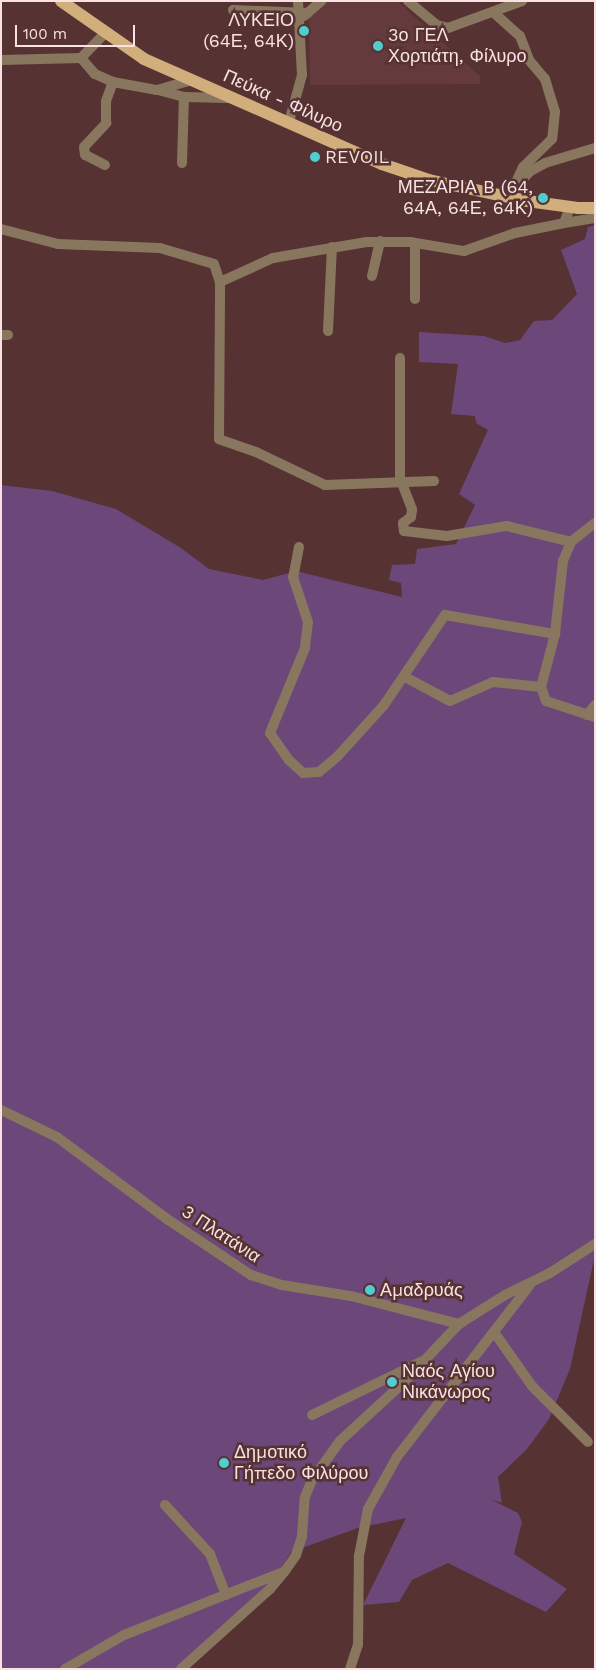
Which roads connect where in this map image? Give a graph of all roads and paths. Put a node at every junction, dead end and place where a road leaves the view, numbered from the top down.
1 (298, 1) edge
2 (321, 1) edge
3 (408, 1) edge
4 (522, 1) edge
5 (69, 3) edge
6 (234, 10) dead end
7 (493, 12) junction
8 (302, 16) junction
9 (104, 34) junction
10 (81, 58) junction
11 (1, 60) edge
12 (192, 80) junction
13 (113, 82) junction
14 (157, 90) junction
15 (184, 97) junction
16 (235, 98) junction
17 (289, 122) junction
18 (595, 148) edge
19 (182, 163) dead end
20 (105, 165) dead end
21 (509, 197) junction
22 (570, 208) junction
23 (595, 208) edge
24 (595, 218) edge
25 (564, 223) junction
26 (1, 229) edge
27 (380, 241) junction
28 (415, 243) junction
29 (332, 247) junction
30 (372, 276) dead end
31 (220, 282) junction
32 (415, 299) dead end
33 (328, 331) dead end
34 (400, 358) dead end
35 (434, 480) dead end
36 (401, 481) junction
37 (595, 523) edge
38 (571, 542) junction
39 (299, 547) dead end
40 (555, 634) junction
41 (405, 677) junction
42 (541, 687) junction
43 (595, 705) edge
44 (591, 716) edge
45 (1, 1110) edge
46 (595, 1244) edge
47 (531, 1284) junction
48 (459, 1324) junction
49 (494, 1332) junction
50 (423, 1361) junction
51 (312, 1415) dead end
52 (588, 1442) dead end
53 (165, 1505) dead end
54 (285, 1571) junction
55 (226, 1595) junction
56 (65, 1669) edge
57 (181, 1669) edge
58 (350, 1669) edge

1 - 8 street
2 - 8 street
3 - 7 street
4 - 7 street
5 - 9 main road, Πεύκα - Φίλυρο
6 - 8 street
7 - 21 street
8 - 17 street
9 - 10 street
9 - 12 main road, Πεύκα - Φίλυρο
10 - 11 street
10 - 13 street
12 - 14 street
12 - 16 main road, Πεύκα - Φίλυρο
13 - 14 street
13 - 20 street
14 - 15 street
15 - 16 street
15 - 19 street
16 - 17 main road, Πεύκα - Φίλυρο
17 - 21 main road, Πεύκα - Φίλυρο
18 - 21 street
21 - 22 main road, Πεύκα - Φίλυρο
22 - 23 main road, Πεύκα - Φίλυρο
22 - 25 street
24 - 25 street
25 - 28 street
26 - 31 street
27 - 28 street
27 - 29 street
27 - 30 street
28 - 32 street
29 - 31 street
29 - 33 street
31 - 36 street
34 - 36 street
35 - 36 street
36 - 38 street
37 - 38 street
38 - 40 street
39 - 41 street
40 - 41 street
40 - 42 street
41 - 42 street
42 - 44 street
43 - 44 street
45 - 48 street, 3 Πλατάνια
46 - 47 street
47 - 48 street
47 - 49 street
48 - 50 street
49 - 52 street
49 - 58 street
50 - 51 street
50 - 54 street
53 - 55 street
54 - 55 street
54 - 57 street
55 - 56 street

